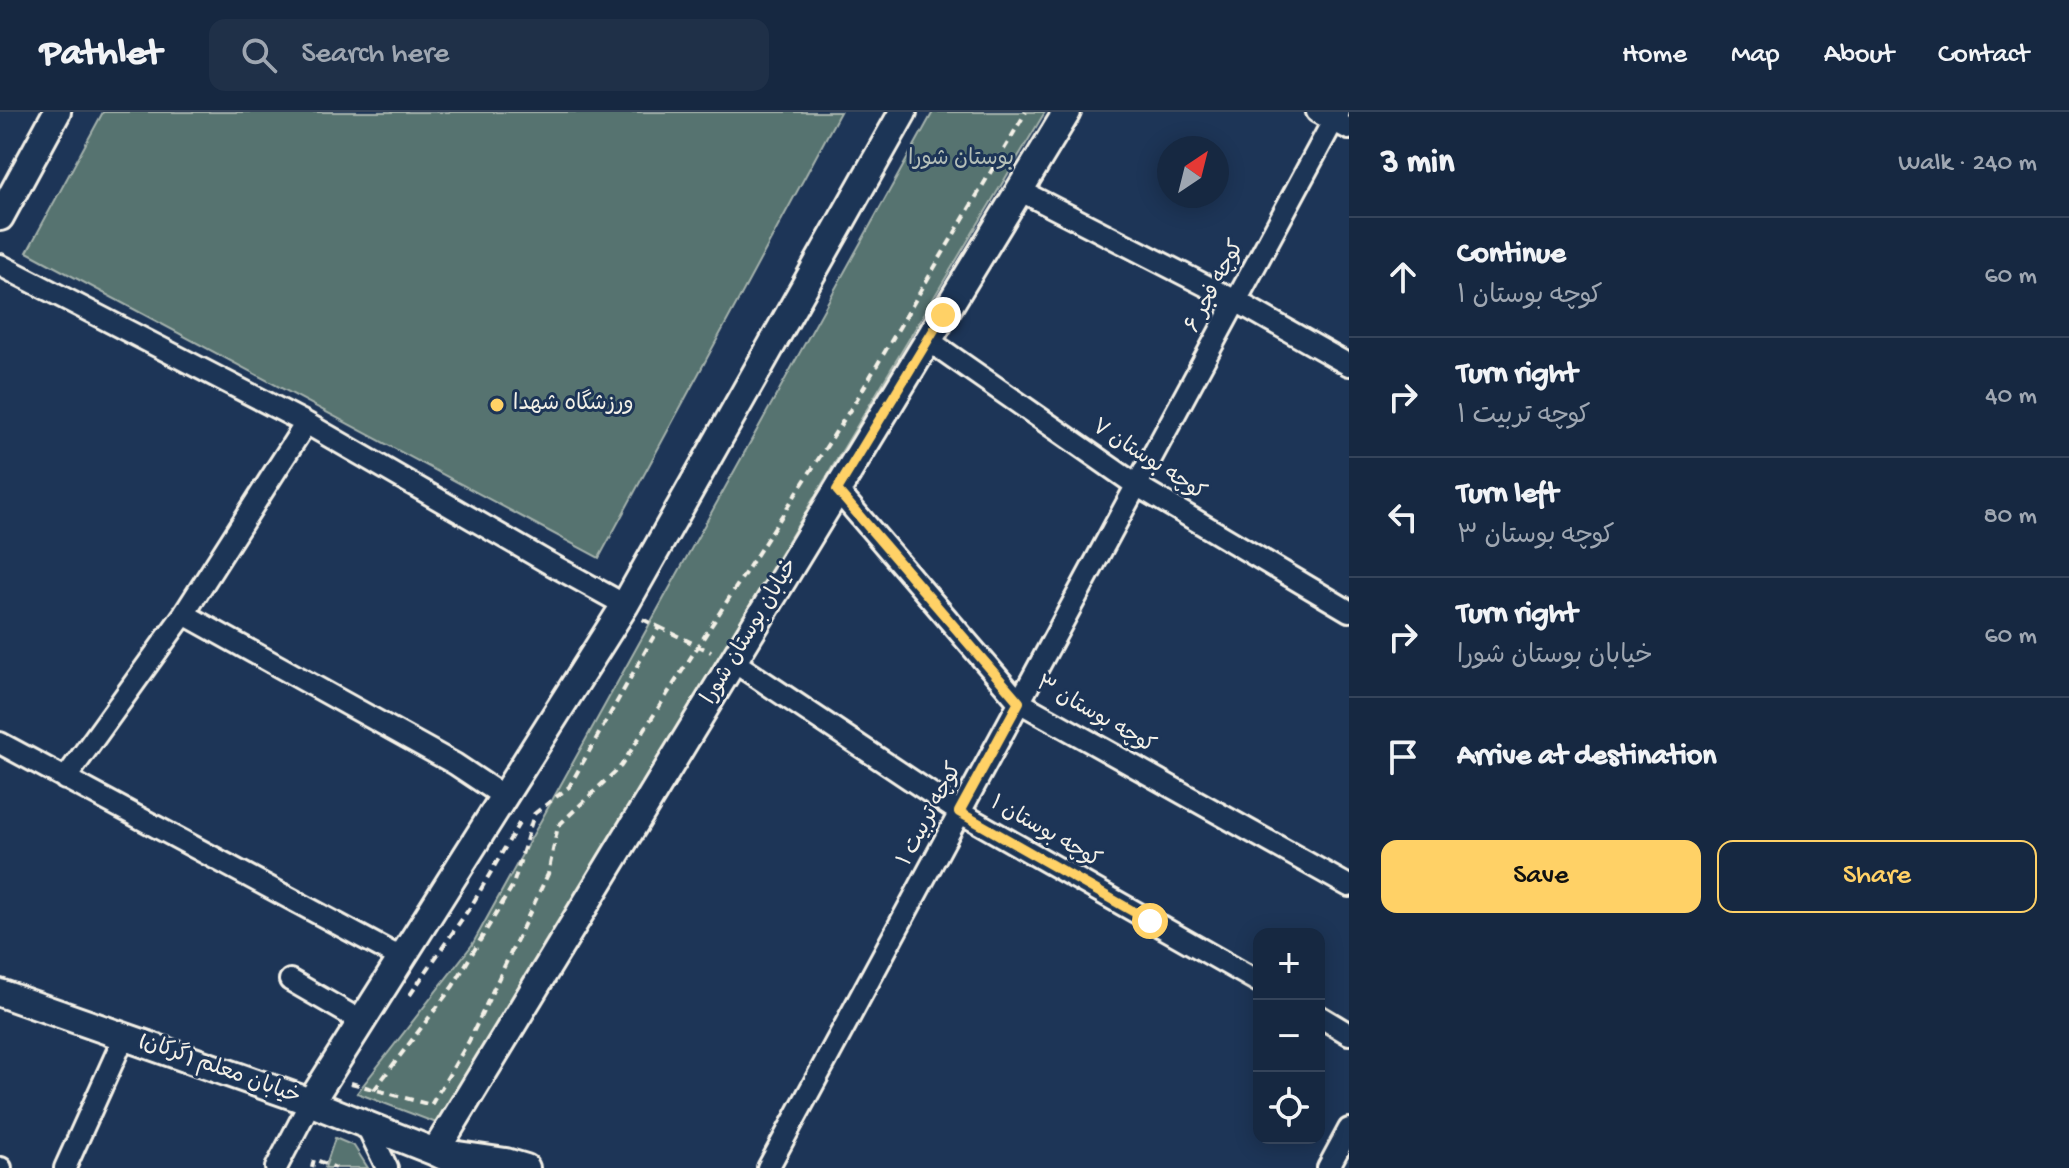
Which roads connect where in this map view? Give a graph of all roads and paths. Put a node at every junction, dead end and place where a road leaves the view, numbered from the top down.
1 (57, 112) edge
2 (903, 112) edge
3 (1026, 112) edge
4 (1067, 112) edge
5 (1334, 118) edge
6 (1019, 190) junction
7 (0, 217) edge
8 (0, 265) edge
9 (1236, 301) junction
10 (928, 340) junction
11 (1349, 365) edge
12 (306, 423) junction
13 (1136, 485) junction
14 (837, 490) junction
15 (631, 611) junction
16 (1349, 611) edge
17 (184, 614) junction
18 (659, 627) junction
19 (698, 646) junction
20 (734, 662) junction
21 (1019, 702) junction
22 (0, 743) edge
23 (65, 779) junction
24 (503, 796) junction
25 (959, 812) junction
26 (1349, 886) edge
27 (401, 958) junction
28 (1253, 979) edge
29 (290, 980) dead end
30 (0, 993) edge
31 (1325, 1020) edge
32 (361, 1021) junction
33 (1349, 1034) edge
34 (124, 1037) junction
35 (351, 1083) dead end
36 (374, 1090) junction
37 (310, 1103) junction
38 (367, 1126) junction
39 (1349, 1129) edge
40 (435, 1152) junction
41 (65, 1168) edge
42 (276, 1168) edge
43 (312, 1168) edge
44 (336, 1168) edge
45 (387, 1168) edge
46 (469, 1168) edge
47 (526, 1168) edge
48 (768, 1168) edge
49 (1328, 1168) edge

1 - 7 main road
2 - 15 main road
3 - 19 path
4 - 6 main road, خیابان بوستان شورا
5 - 9 street, کوچه فجر ۶
6 - 9 street
6 - 10 main road, خیابان بوستان شورا
8 - 12 street
9 - 11 street
9 - 13 street, کوچه فجر ۶
10 - 13 street, کوچه بوستان ۷
10 - 14 main road, خیابان بوستان شورا
12 - 15 street
12 - 17 street
13 - 16 street, کوچه بوستان ۷
13 - 21 street, کوچه تربیت ۱
14 - 20 main road, خیابان بوستان شورا
14 - 21 street, کوچه بوستان ۳
15 - 18 path
15 - 24 main road
17 - 23 street
17 - 24 street
18 - 19 path
18 - 36 path
19 - 20 path
19 - 36 path
20 - 25 street, کوچه بوستان ۱
20 - 40 main road, خیابان بوستان شورا
21 - 25 street, کوچه تربیت ۱
21 - 26 street, کوچه بوستان ۳
22 - 23 street
23 - 27 street
24 - 27 main road
25 - 28 street, کوچه بوستان ۱
25 - 48 street, کوچه تربیت ۱
27 - 32 main road
29 - 32 street
30 - 34 main road, خیابان معلم (گرکان)
31 - 33 street
32 - 37 main road
34 - 37 main road, خیابان معلم (گرکان)
34 - 41 street
35 - 36 path
37 - 38 main road, خیابان معلم (گرکان)
37 - 42 street
38 - 40 main road, خیابان معلم (گرکان)
38 - 45 street
39 - 49 street
40 - 46 main road
40 - 47 main road
43 - 44 path

